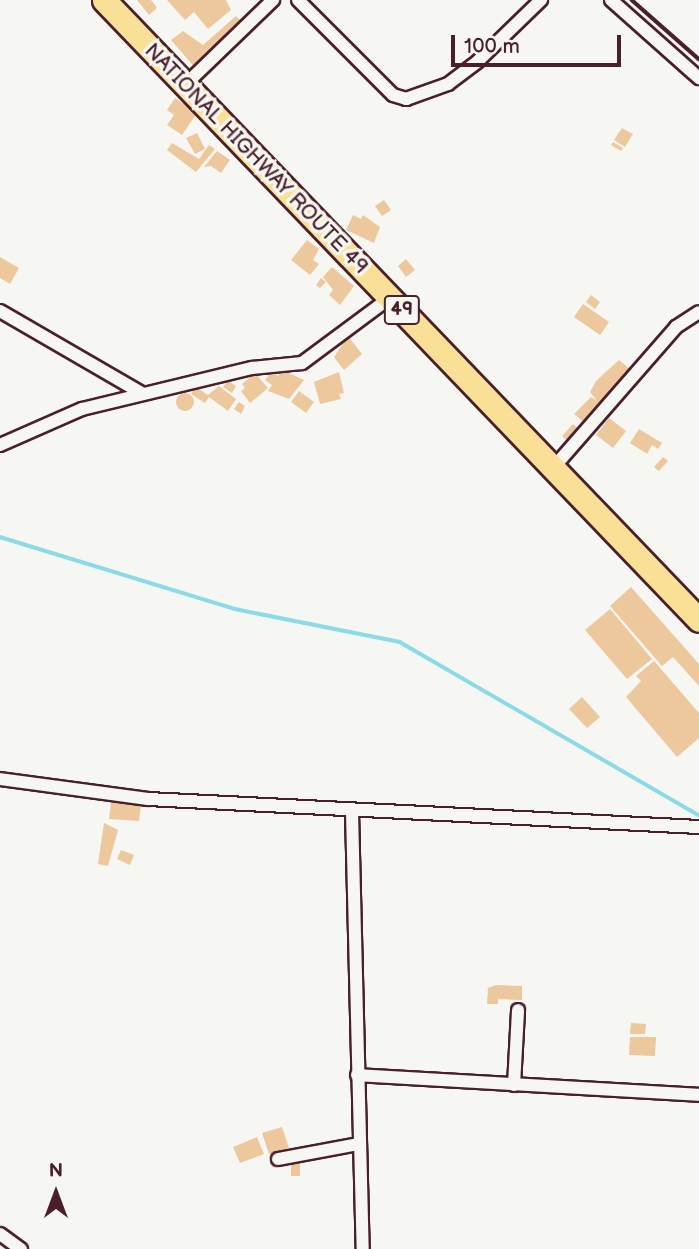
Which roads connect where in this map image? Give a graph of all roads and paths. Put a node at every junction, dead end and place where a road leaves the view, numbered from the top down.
1 (104, 0) edge
2 (273, 0) edge
3 (298, 0) edge
4 (541, 0) edge
5 (611, 0) edge
6 (699, 78) edge
7 (187, 83) junction
8 (391, 297) junction
9 (0, 312) edge
10 (699, 312) edge
11 (143, 394) junction
12 (0, 445) edge
13 (554, 467) junction
14 (699, 620) edge
15 (0, 779) edge
16 (352, 812) junction
17 (699, 827) edge
18 (518, 1010) dead end
19 (357, 1075) junction
20 (514, 1085) junction
21 (699, 1095) edge
22 (359, 1144) junction
23 (278, 1159) dead end
24 (0, 1234) edge
25 (21, 1249) edge
26 (363, 1249) edge

1 - 7 highway, NATIONAL HIGHWAY ROUTE 49 / 49
2 - 7 street
3 - 4 street
5 - 6 street
7 - 8 highway, NATIONAL HIGHWAY ROUTE 49 / 49
8 - 11 street
8 - 13 highway, NATIONAL HIGHWAY ROUTE 49 / 49
9 - 11 street
10 - 13 street
11 - 12 street
13 - 14 highway, NATIONAL HIGHWAY ROUTE 49 / 49
15 - 16 street
16 - 17 street
16 - 19 street
18 - 20 street
19 - 20 street
19 - 22 street
20 - 21 street
22 - 23 street
22 - 26 street
24 - 25 street

